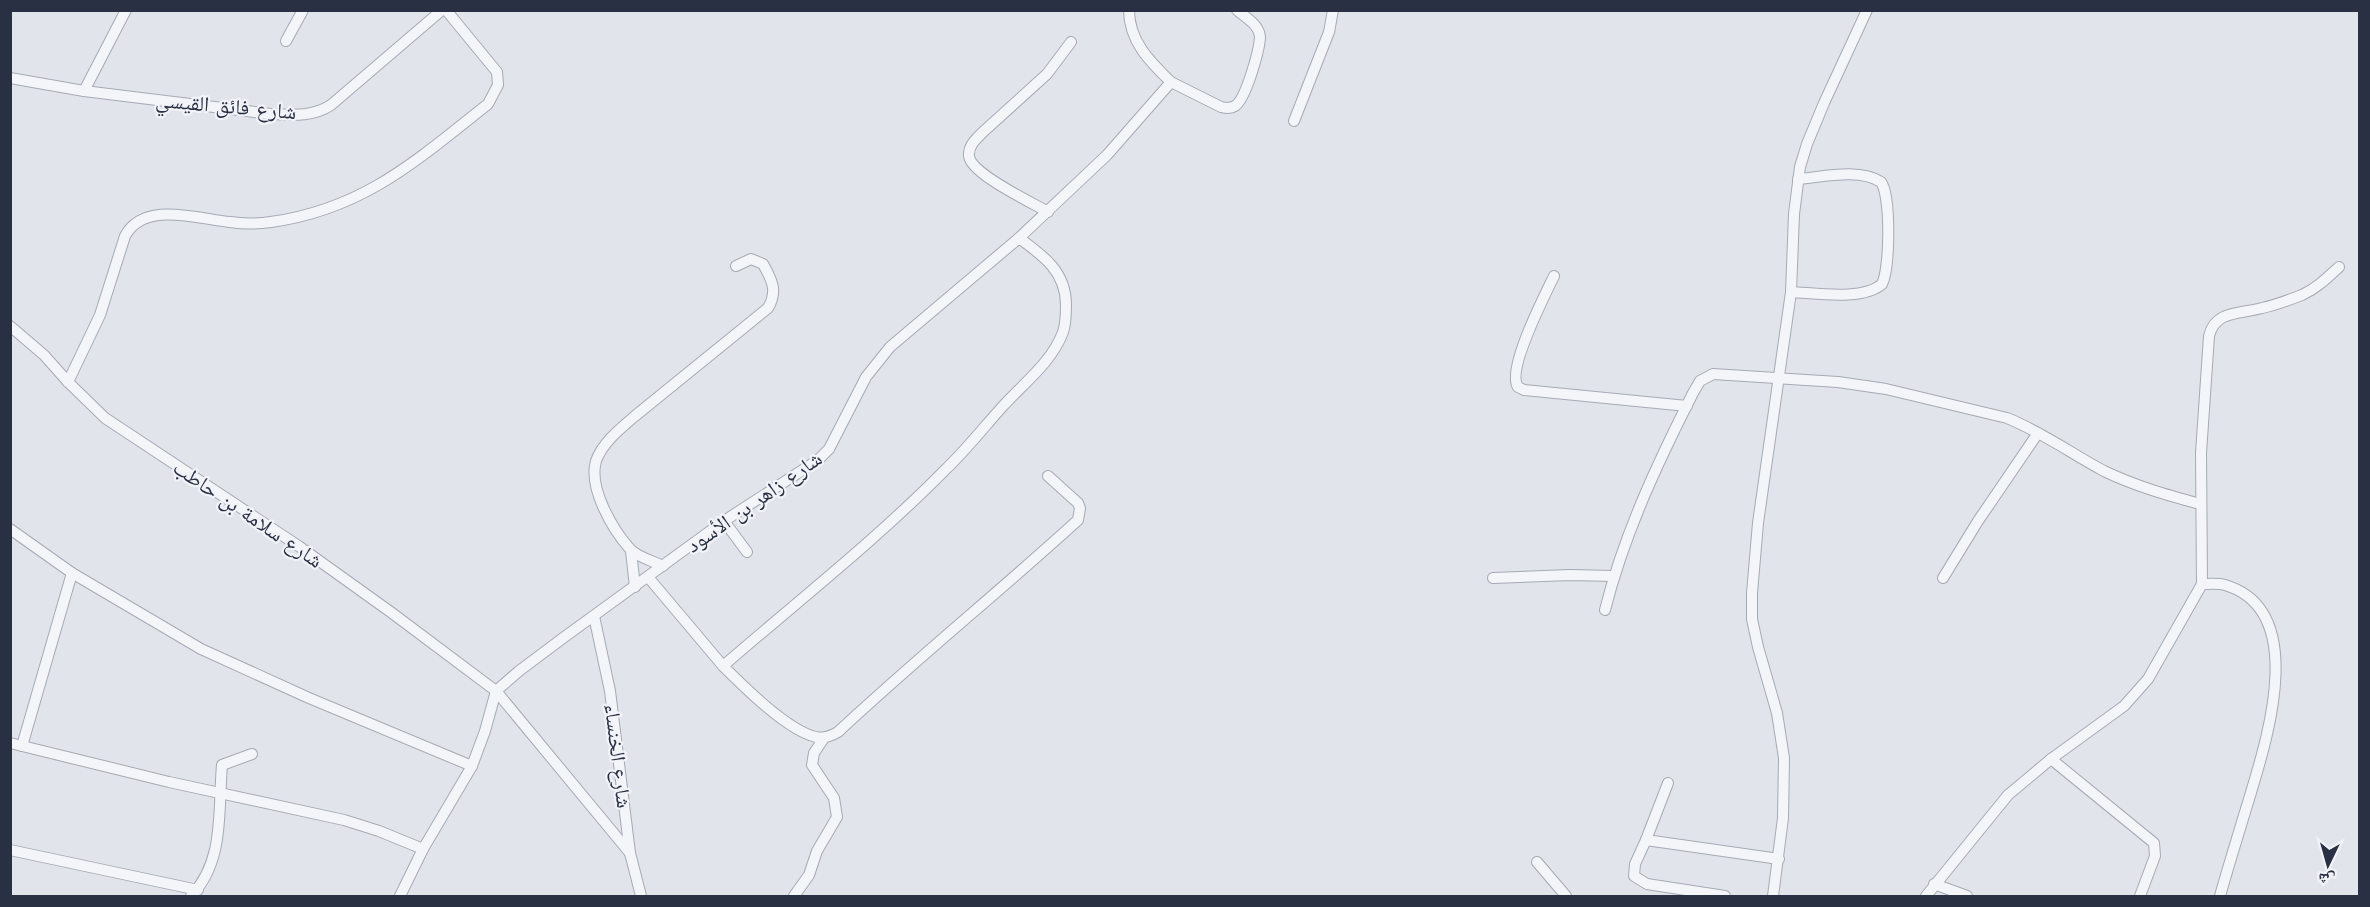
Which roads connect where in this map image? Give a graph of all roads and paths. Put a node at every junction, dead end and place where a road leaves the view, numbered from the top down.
1 (126, 10) edge
2 (303, 10) edge
3 (442, 10) edge
4 (446, 10) edge
5 (1129, 10) edge
6 (1237, 10) edge
7 (1333, 10) edge
8 (1867, 10) edge
9 (286, 41) dead end
10 (1071, 42) dead end
11 (10, 78) edge
12 (1171, 82) junction
13 (84, 91) junction
14 (1294, 121) dead end
15 (1798, 179) junction
16 (1048, 212) junction
17 (1019, 238) junction
18 (736, 266) dead end
19 (2339, 267) dead end
20 (1554, 276) dead end
21 (1791, 292) junction
22 (10, 326) edge
23 (1778, 379) junction
24 (68, 382) junction
25 (1687, 406) junction
26 (2038, 433) junction
27 (1048, 476) dead end
28 (2200, 504) junction
29 (724, 522) junction
30 (10, 529) edge
31 (631, 551) junction
32 (747, 552) dead end
33 (663, 566) junction
34 (72, 573) junction
35 (1614, 576) junction
36 (648, 577) junction
37 (1493, 578) dead end
38 (1943, 578) dead end
39 (2202, 584) junction
40 (635, 587) junction
41 (1605, 610) dead end
42 (594, 616) junction
43 (723, 666) junction
44 (496, 691) junction
45 (825, 738) junction
46 (16, 745) edge
47 (252, 754) dead end
48 (2051, 759) junction
49 (472, 766) junction
50 (1668, 783) dead end
51 (221, 793) junction
52 (1646, 840) junction
53 (423, 849) junction
54 (10, 850) edge
55 (630, 853) junction
56 (1779, 859) junction
57 (1537, 862) dead end
58 (1934, 884) junction
59 (195, 893) edge
60 (400, 897) edge
61 (641, 897) edge
62 (794, 897) edge
63 (1566, 897) edge
64 (1725, 897) edge
65 (1773, 897) edge
66 (1926, 897) edge
67 (1967, 897) edge
68 (2140, 897) edge
69 (2220, 897) edge

1 - 13 street
2 - 9 street
3 - 13 street, شارع فائق القيسي
4 - 24 street
5 - 12 street
6 - 12 street
7 - 14 street
8 - 15 street
10 - 16 street
11 - 13 street, شارع فائق القيسي
12 - 16 street, شارع زاهر بن الأسود
15 - 21 street
15 - 21 street
16 - 17 street, شارع زاهر بن الأسود
17 - 29 street, شارع زاهر بن الأسود
17 - 43 street
18 - 31 street
19 - 28 street
20 - 25 street
21 - 23 street
22 - 24 street, شارع سلامة بن حاطب
23 - 25 street
23 - 26 street
23 - 56 street
24 - 44 street, شارع سلامة بن حاطب
25 - 35 street
26 - 28 street
26 - 38 street
27 - 45 street
28 - 39 street
29 - 32 street
29 - 33 street, شارع زاهر بن الأسود
30 - 34 street
31 - 33 street
31 - 40 street
33 - 36 street, شارع زاهر بن الأسود
34 - 46 street
34 - 49 street
35 - 37 street
35 - 41 street
36 - 40 street, شارع زاهر بن الأسود
36 - 43 street
39 - 48 street
39 - 69 street
40 - 42 street, شارع زاهر بن الأسود
42 - 44 street, شارع زاهر بن الأسود
42 - 55 street, شارع الخنساء
43 - 45 street
44 - 49 street
44 - 55 street, شارع سلامة بن حاطب
45 - 62 street
46 - 51 street
47 - 51 street
48 - 58 street
48 - 68 street
49 - 53 street
50 - 52 street
51 - 53 street
51 - 59 street
52 - 56 street
52 - 64 street
53 - 60 street
54 - 59 street
55 - 61 street, شارع الخنساء
56 - 65 street
57 - 63 street
58 - 66 street
58 - 67 street

